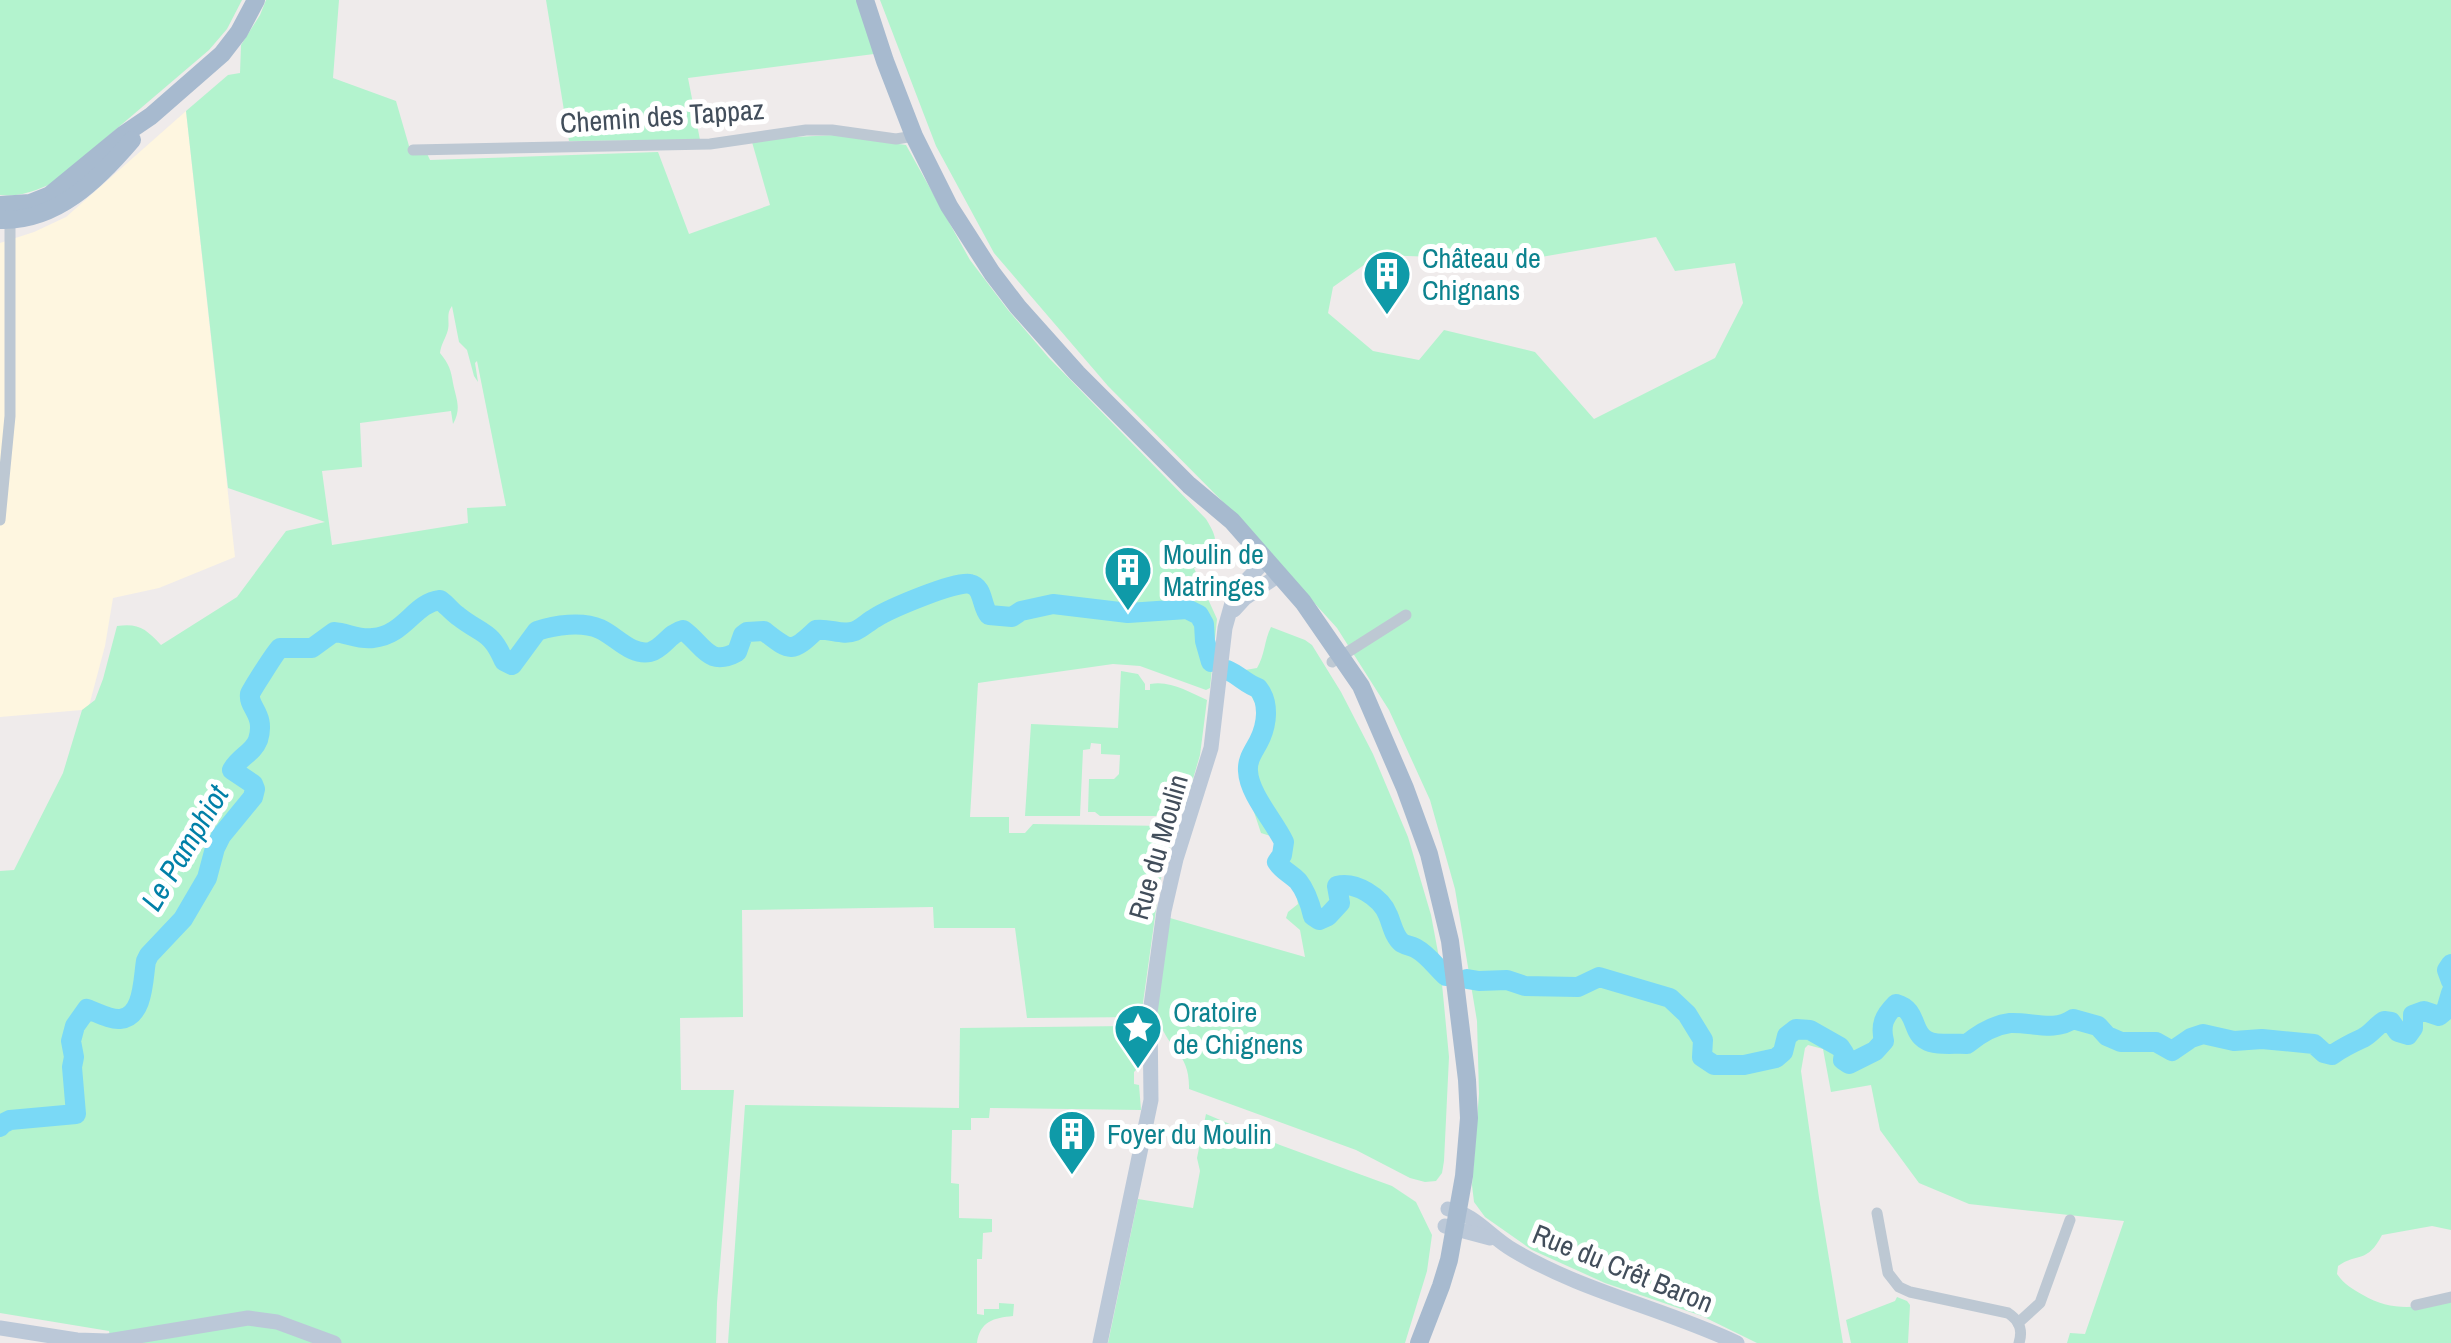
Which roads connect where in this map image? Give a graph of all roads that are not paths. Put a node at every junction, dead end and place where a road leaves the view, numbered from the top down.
1 (256, 0) edge
2 (865, 0) edge
3 (914, 136) junction
4 (413, 150) dead end
5 (5, 213) edge
6 (0, 520) edge
7 (1263, 562) junction
8 (1276, 578) junction
9 (1406, 614) dead end
10 (1228, 617) junction
11 (1337, 659) junction
12 (1876, 1213) dead end
13 (1452, 1219) junction
14 (2070, 1220) dead end
15 (2451, 1296) edge
16 (2416, 1305) dead end
17 (2018, 1323) junction
18 (0, 1328) edge
19 (1730, 1342) edge
20 (334, 1343) edge
21 (1100, 1343) edge
22 (1418, 1343) edge
23 (2019, 1343) edge

1 - 5 main road
2 - 3 main road
3 - 4 street, Chemin des Tappaz
3 - 7 main road
5 - 6 street
7 - 8 main road
7 - 10 street, Rue du Moulin
8 - 10 street
8 - 11 main road
9 - 11 street
10 - 21 street, Rue du Moulin
11 - 13 main road
12 - 17 street
13 - 19 street, Rue du Crêt Baron
13 - 22 main road
14 - 17 street
15 - 16 street
17 - 23 street
18 - 20 street

